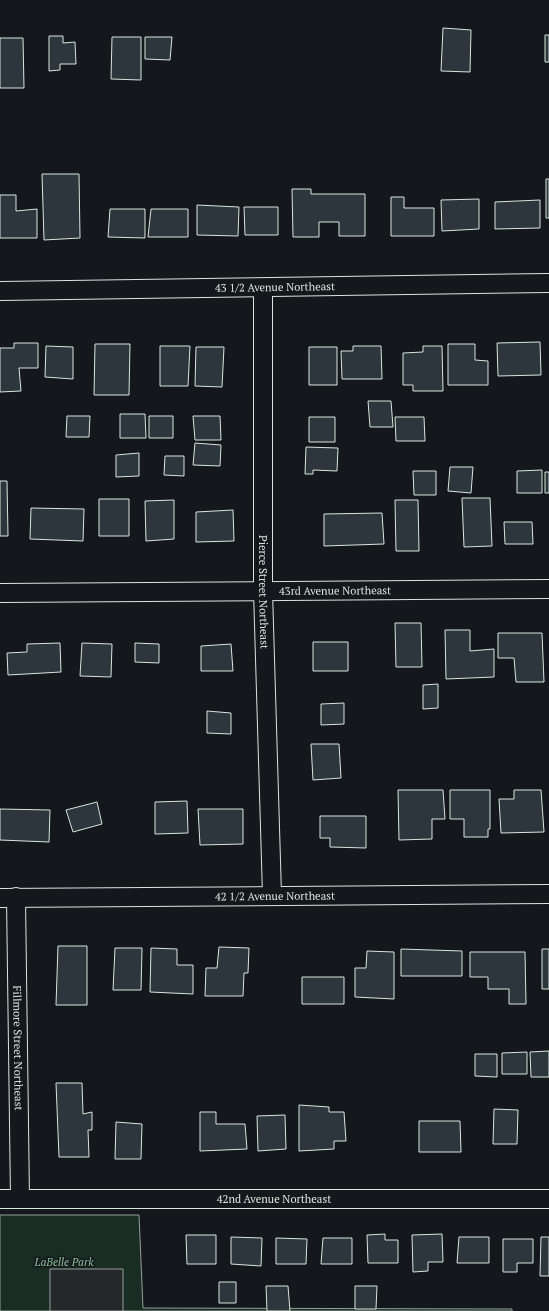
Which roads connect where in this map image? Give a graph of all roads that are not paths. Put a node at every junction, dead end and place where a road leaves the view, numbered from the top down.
1 (549, 283) edge
2 (263, 288) junction
3 (0, 291) edge
4 (549, 589) edge
5 (263, 591) junction
6 (0, 593) edge
7 (549, 894) edge
8 (272, 896) junction
9 (8, 898) edge
10 (0, 1199) edge
11 (20, 1199) junction
12 (549, 1199) edge

1 - 2 street, 43 1/2 Avenue Northeast
2 - 3 street, 43 1/2 Avenue Northeast
2 - 5 street, Pierce Street Northeast
4 - 5 street, 43rd Avenue Northeast
5 - 6 street, 43rd Avenue Northeast
5 - 8 street, Pierce Street Northeast
7 - 8 street, 42 1/2 Avenue Northeast
8 - 9 street, 42 1/2 Avenue Northeast
9 - 11 street, Fillmore Street Northeast
10 - 11 street, 42nd Avenue Northeast
11 - 12 street, 42nd Avenue Northeast

